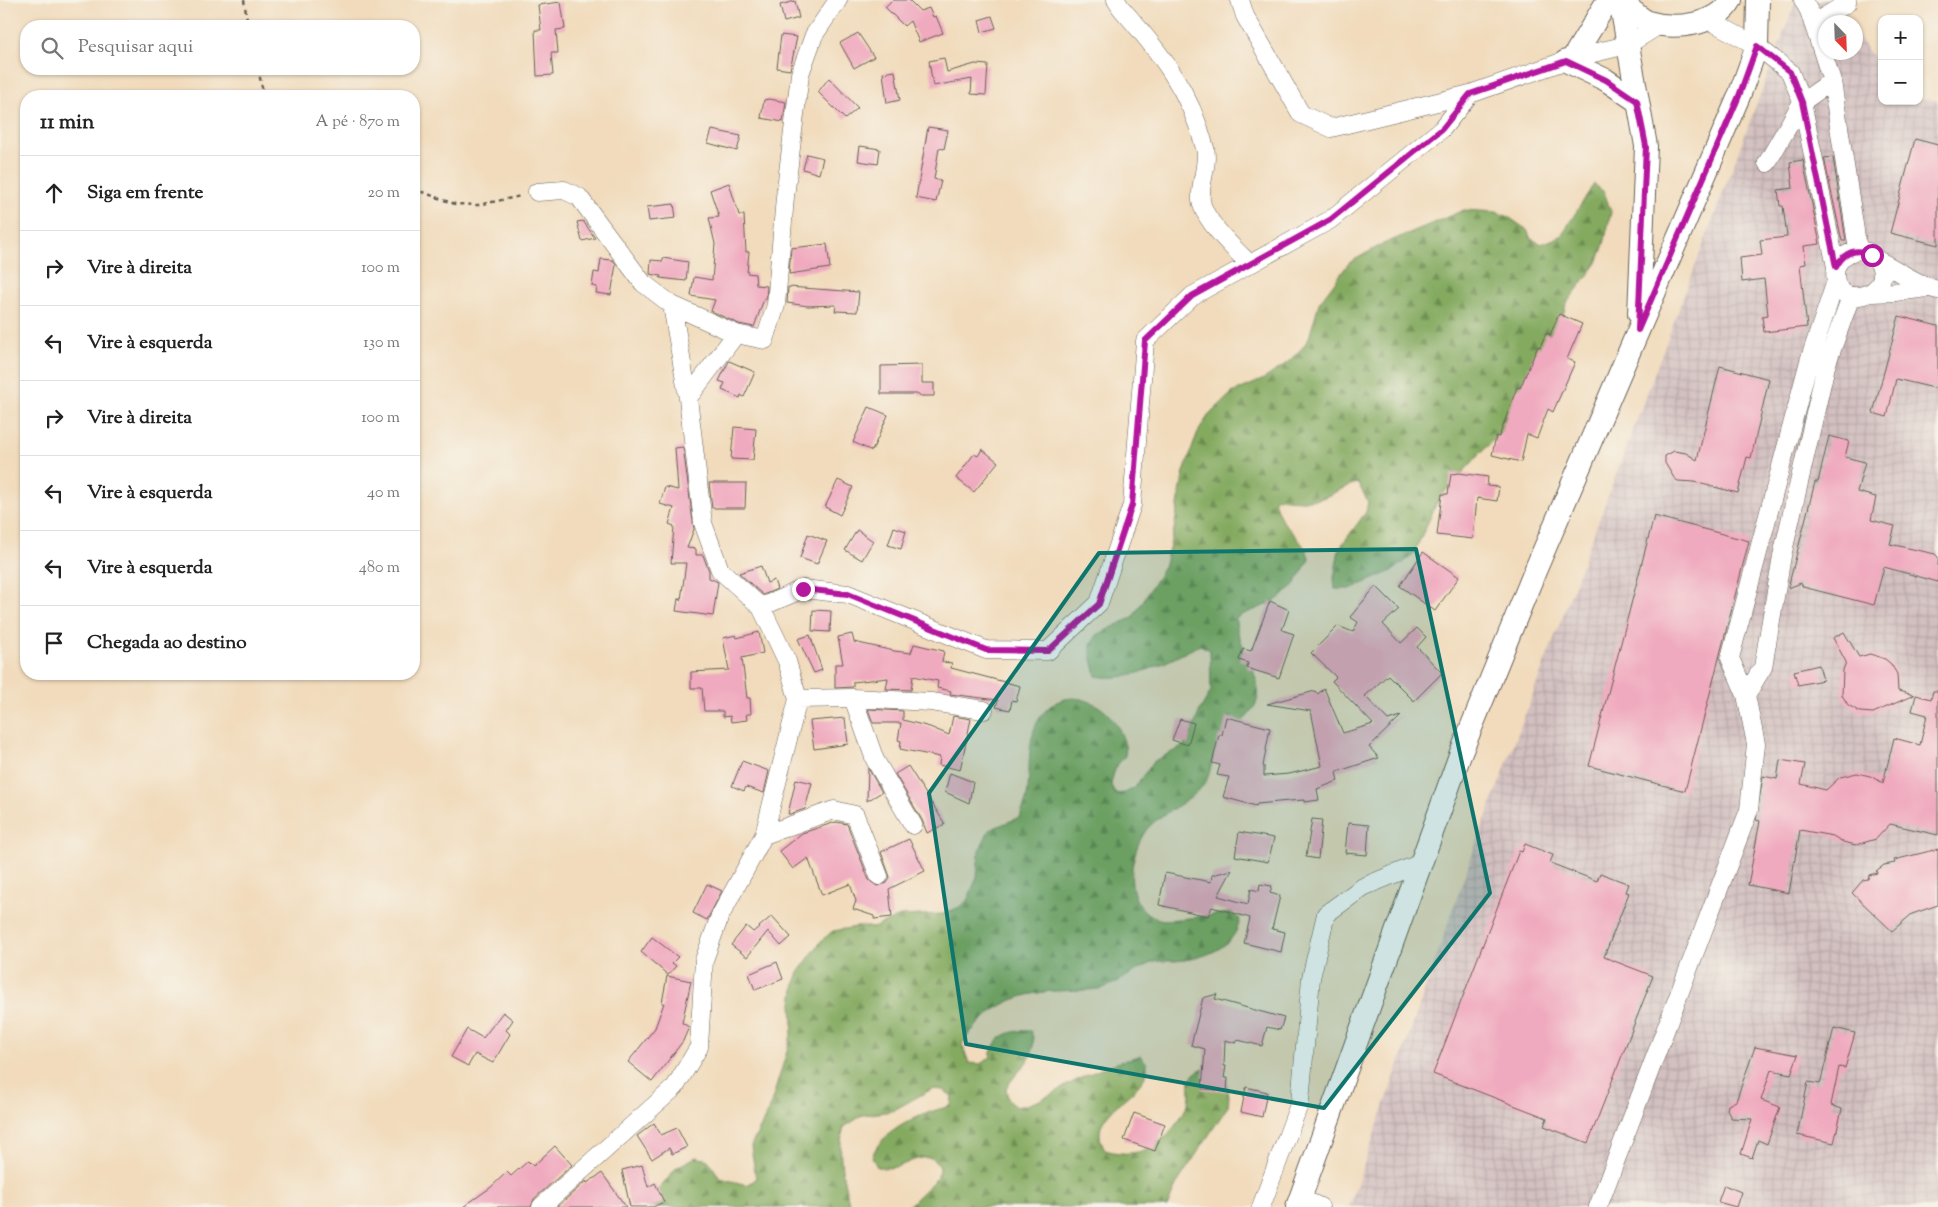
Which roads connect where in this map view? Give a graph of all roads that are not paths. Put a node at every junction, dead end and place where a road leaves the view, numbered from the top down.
1 (838, 0) edge
2 (1116, 0) edge
3 (1240, 0) edge
4 (1608, 0) edge
5 (1620, 0) edge
6 (1731, 0) edge
7 (1758, 0) edge
8 (1803, 0) edge
9 (1847, 0) edge
10 (1709, 20) junction
11 (1661, 24) junction
12 (1813, 24) junction
13 (1627, 45) junction
14 (1757, 46) junction
15 (1570, 60) junction
16 (1832, 80) junction
17 (1470, 94) junction
18 (1637, 101) junction
19 (1802, 102) junction
20 (1767, 163) dead end
21 (537, 192) road end
22 (1858, 250) junction
23 (1877, 260) junction
24 (1250, 264) junction
25 (1836, 274) junction
26 (1933, 289) edge
27 (1872, 292) junction
28 (1851, 296) junction
29 (672, 304) junction
30 (1638, 330) junction
31 (736, 334) junction
32 (1809, 361) junction
33 (1826, 366) junction
34 (688, 398) junction
35 (761, 607) junction
36 (1746, 695) junction
37 (853, 698) junction
38 (798, 699) junction
39 (984, 710) dead end
40 (913, 825) dead end
41 (764, 835) junction
42 (1421, 862) junction
43 (879, 876) dead end
44 (1306, 1204) edge
45 (541, 1207) edge
46 (1262, 1207) edge
47 (1598, 1207) edge

1 - 31 street
2 - 24 street
3 - 17 street
4 - 15 main road
5 - 11 main road
5 - 13 main road
6 - 10 main road
7 - 14 main road
8 - 12 street
9 - 12 street
10 - 11 main road
10 - 14 street
11 - 13 street
12 - 16 street
13 - 15 street
13 - 18 main road
14 - 19 street
14 - 30 main road
15 - 17 street
15 - 18 main road
16 - 19 street
16 - 22 street
17 - 24 street
18 - 30 main road
19 - 20 street
19 - 25 street
21 - 29 street
22 - 23 street
22 - 25 street
23 - 26 street
23 - 27 street
24 - 35 street
25 - 28 street
25 - 32 street
26 - 27 street
27 - 28 street
28 - 33 street
29 - 31 street
29 - 34 street
30 - 42 main road
31 - 34 street
32 - 33 street
32 - 36 street
33 - 36 street
34 - 35 street
35 - 38 street
36 - 47 street
37 - 38 street
37 - 39 street
37 - 40 street
38 - 41 street
41 - 43 street
41 - 45 street
42 - 44 main road
42 - 46 street

